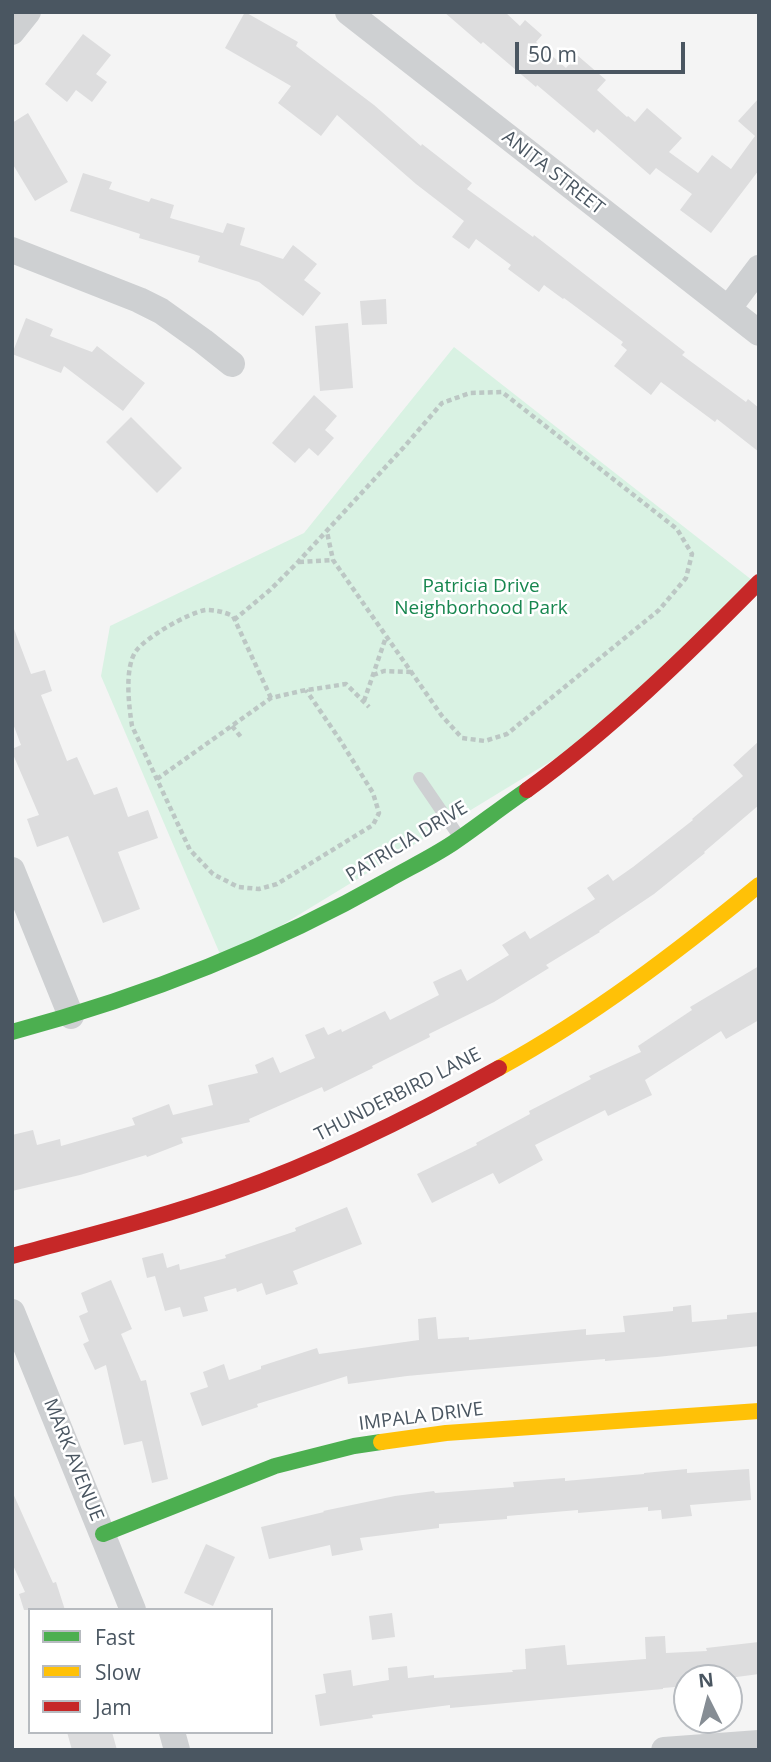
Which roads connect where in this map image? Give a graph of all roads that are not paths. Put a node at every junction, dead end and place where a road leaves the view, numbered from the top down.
1 (28, 12) edge
2 (348, 12) edge
3 (12, 32) edge
4 (12, 250) edge
5 (759, 268) edge
6 (728, 309) junction
7 (759, 334) edge
8 (232, 364) dead end
9 (759, 582) edge
10 (419, 778) dead end
11 (460, 838) junction
12 (12, 870) edge
13 (759, 885) edge
14 (71, 1016) junction
15 (12, 1032) edge
16 (12, 1256) edge
17 (12, 1312) edge
18 (759, 1411) edge
19 (103, 1534) junction
20 (132, 1608) edge
21 (759, 1743) edge
22 (664, 1750) edge

1 - 3 street
2 - 6 street, ANITA STREET
4 - 8 street
5 - 6 street
6 - 7 street, ANITA STREET
9 - 11 street, PATRICIA DRIVE
10 - 11 lane
11 - 14 street, PATRICIA DRIVE
12 - 14 street
13 - 16 street, THUNDERBIRD LANE
14 - 15 street, PATRICIA DRIVE
17 - 19 street, MARK AVENUE
18 - 19 street, IMPALA DRIVE
19 - 20 street, MARK AVENUE
21 - 22 street

